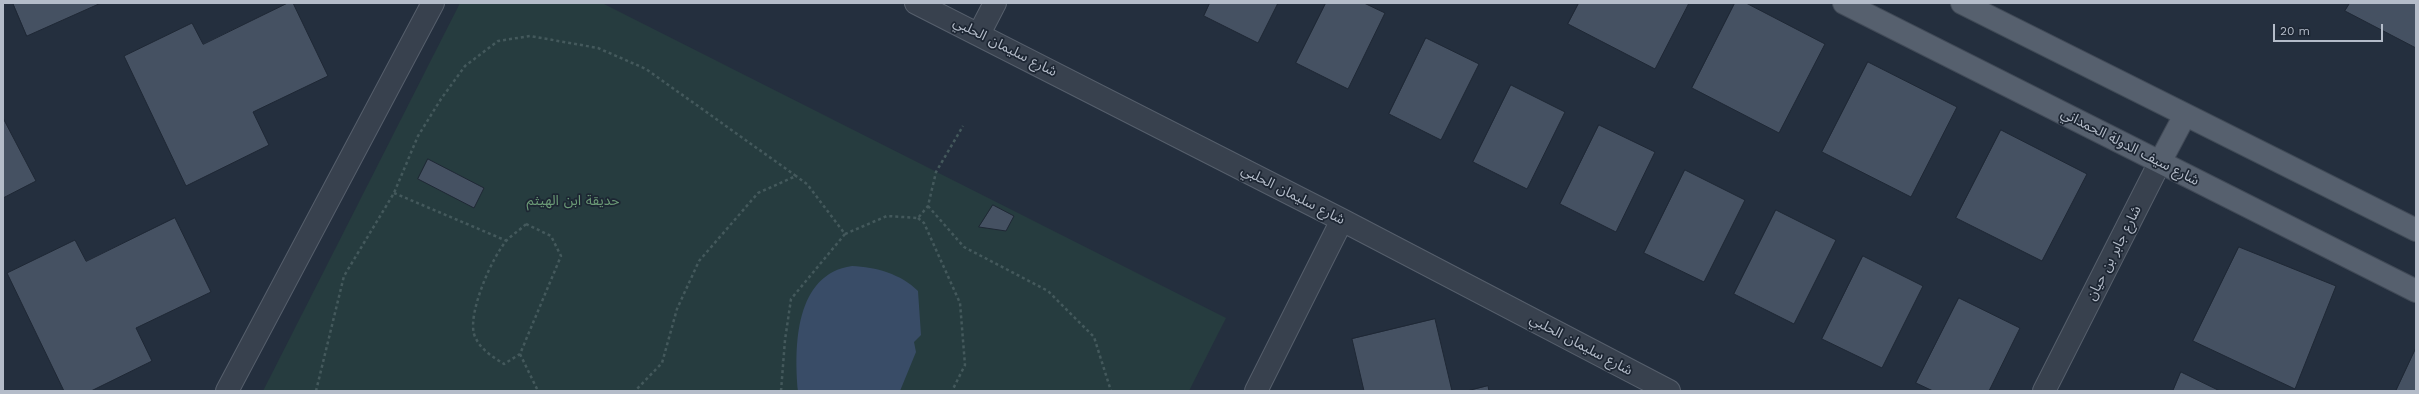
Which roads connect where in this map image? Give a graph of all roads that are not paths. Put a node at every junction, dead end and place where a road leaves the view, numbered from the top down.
1 (433, 3) edge
2 (916, 3) edge
3 (995, 3) edge
4 (1844, 3) edge
5 (1962, 3) edge
6 (979, 34) junction
7 (2185, 114) junction
8 (2160, 162) junction
9 (1342, 220) junction
10 (2416, 230) edge
11 (2416, 291) edge
12 (227, 391) edge
13 (1256, 391) edge
14 (1669, 391) edge
15 (2044, 391) edge

1 - 12 street
2 - 6 street, شارع سليمان الحلبي
3 - 6 street
4 - 8 main road, شارع سيف الدولة الحمداني
5 - 7 main road
6 - 9 street, شارع سليمان الحلبي
7 - 8 main road, شارع جابر بن حيان
7 - 10 main road
8 - 11 main road, شارع سيف الدولة الحمداني
8 - 15 street, شارع جابر بن حيان
9 - 13 street
9 - 14 street, شارع سليمان الحلبي

